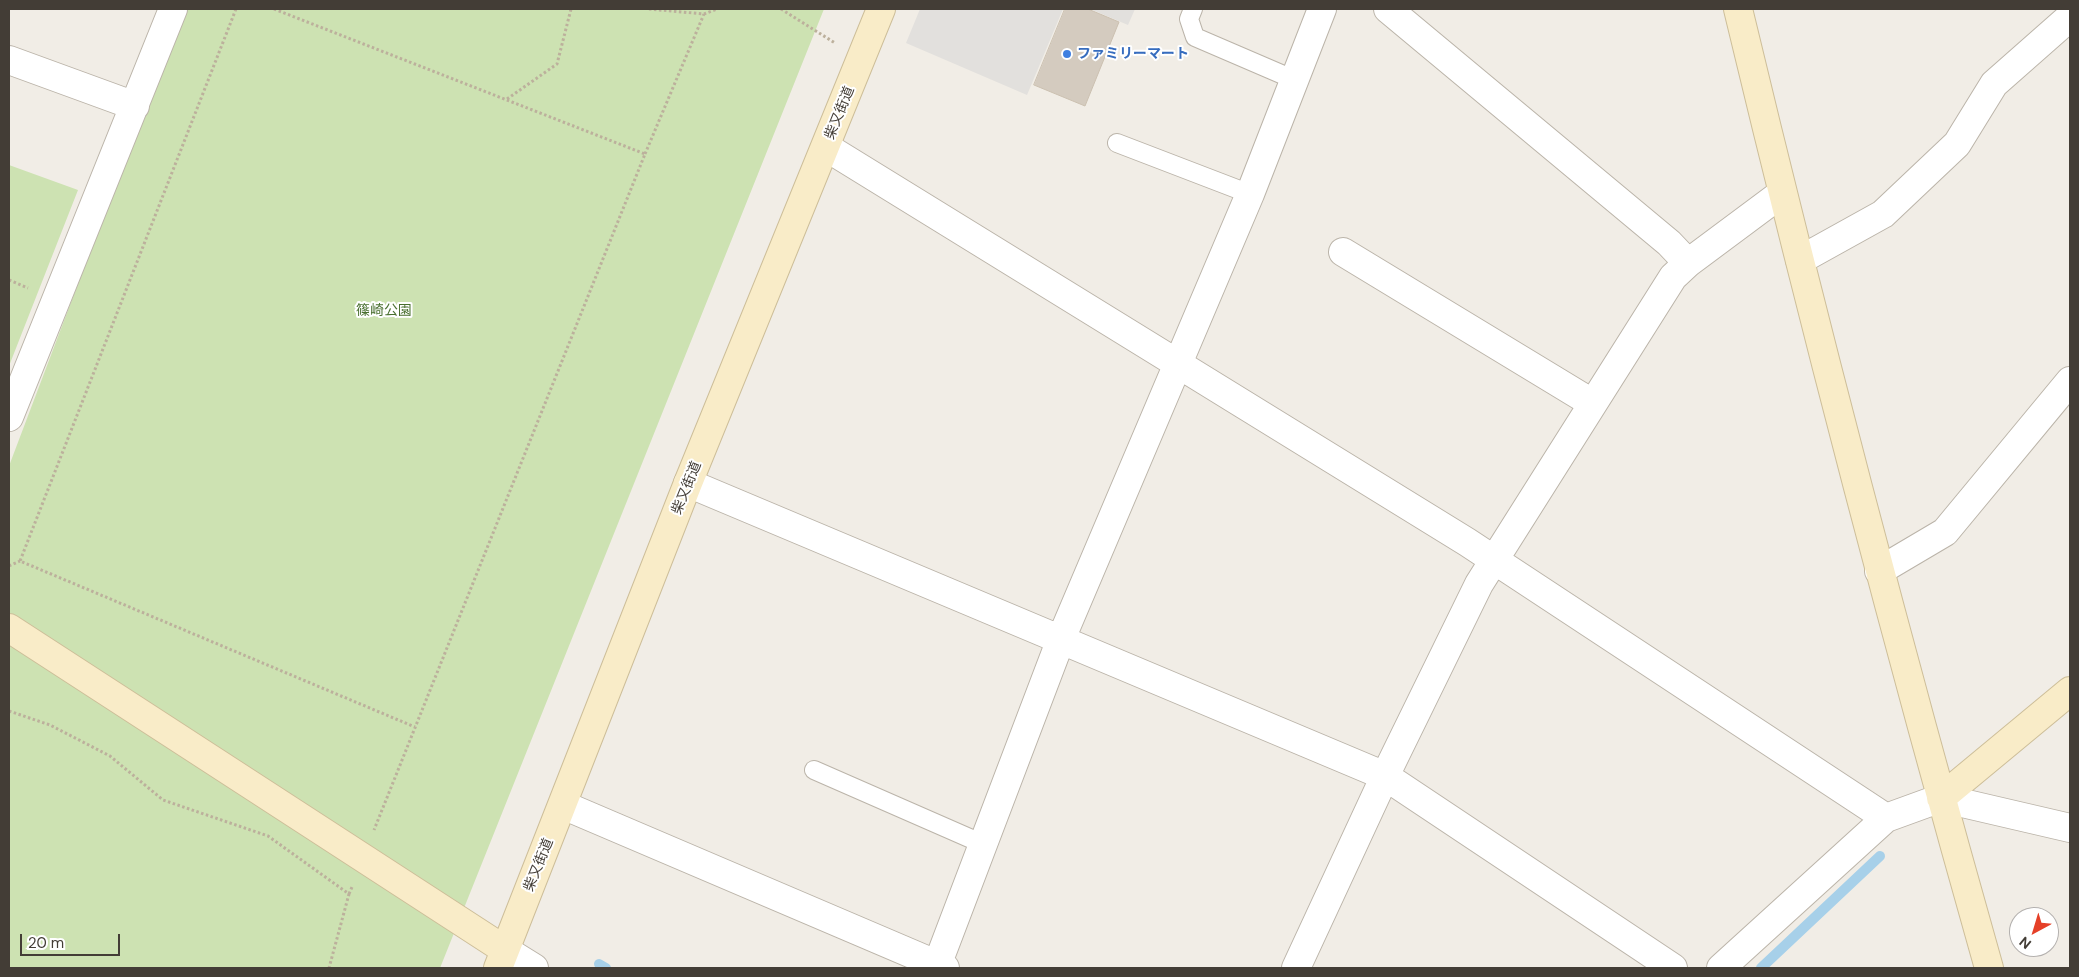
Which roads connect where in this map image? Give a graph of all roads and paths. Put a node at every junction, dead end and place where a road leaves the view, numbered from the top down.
1 (173, 9) edge
2 (236, 9) edge
3 (274, 9) edge
4 (571, 9) edge
5 (649, 9) edge
6 (717, 9) edge
7 (781, 9) edge
8 (881, 9) edge
9 (1193, 9) edge
10 (1322, 9) edge
11 (1388, 9) edge
12 (1738, 9) edge
13 (279, 10) edge
14 (704, 14) junction
15 (2070, 17) edge
16 (9, 60) edge
17 (861, 60) junction
18 (1294, 80) junction
19 (507, 100) junction
20 (135, 106) junction
21 (1117, 143) dead end
22 (826, 147) junction
23 (646, 154) junction
24 (1782, 193) junction
25 (1250, 194) junction
26 (1343, 252) dead end
27 (1800, 260) junction
28 (1688, 263) junction
29 (1179, 363) junction
30 (2070, 381) edge
31 (1592, 403) junction
32 (9, 418) edge
33 (688, 483) junction
34 (1493, 560) junction
35 (20, 562) junction
36 (9, 566) edge
37 (1879, 571) junction
38 (9, 628) edge
39 (1061, 639) junction
40 (2070, 691) edge
41 (9, 711) edge
42 (415, 727) junction
43 (814, 770) dead end
44 (1385, 776) junction
45 (1941, 798) junction
46 (563, 805) junction
47 (1886, 818) junction
48 (2070, 828) edge
49 (983, 844) junction
50 (363, 857) junction
51 (501, 959) edge
52 (940, 967) edge
53 (329, 968) edge
54 (534, 968) edge
55 (1296, 968) edge
56 (1673, 968) edge
57 (1721, 968) edge
58 (1989, 968) edge

1 - 20 street
2 - 35 path
3 - 13 path
4 - 19 path
5 - 14 path
6 - 14 path
7 - 17 path
8 - 17 street, 柴又街道
9 - 18 lane
10 - 18 street
11 - 28 street
12 - 24 street
13 - 19 path
14 - 23 path
15 - 27 street
16 - 20 street
17 - 22 street, 柴又街道
18 - 25 street
19 - 23 path
20 - 32 street
21 - 25 lane
22 - 29 street
22 - 33 street, 柴又街道
23 - 42 path
24 - 27 street
24 - 28 street
25 - 29 street
26 - 31 street
27 - 37 street
28 - 31 street
29 - 34 street
29 - 39 street
30 - 37 street
31 - 34 street
33 - 39 street
33 - 46 street, 柴又街道
34 - 44 street
34 - 47 street
35 - 36 path
35 - 42 path
37 - 45 street
38 - 50 street
39 - 44 street
39 - 49 street
40 - 45 street
41 - 53 path
42 - 50 path
43 - 49 lane
44 - 55 street
44 - 56 street
45 - 47 street
45 - 48 street
45 - 58 street
46 - 51 street, 柴又街道
46 - 52 street
47 - 57 street
49 - 52 street
50 - 51 street
51 - 54 street

